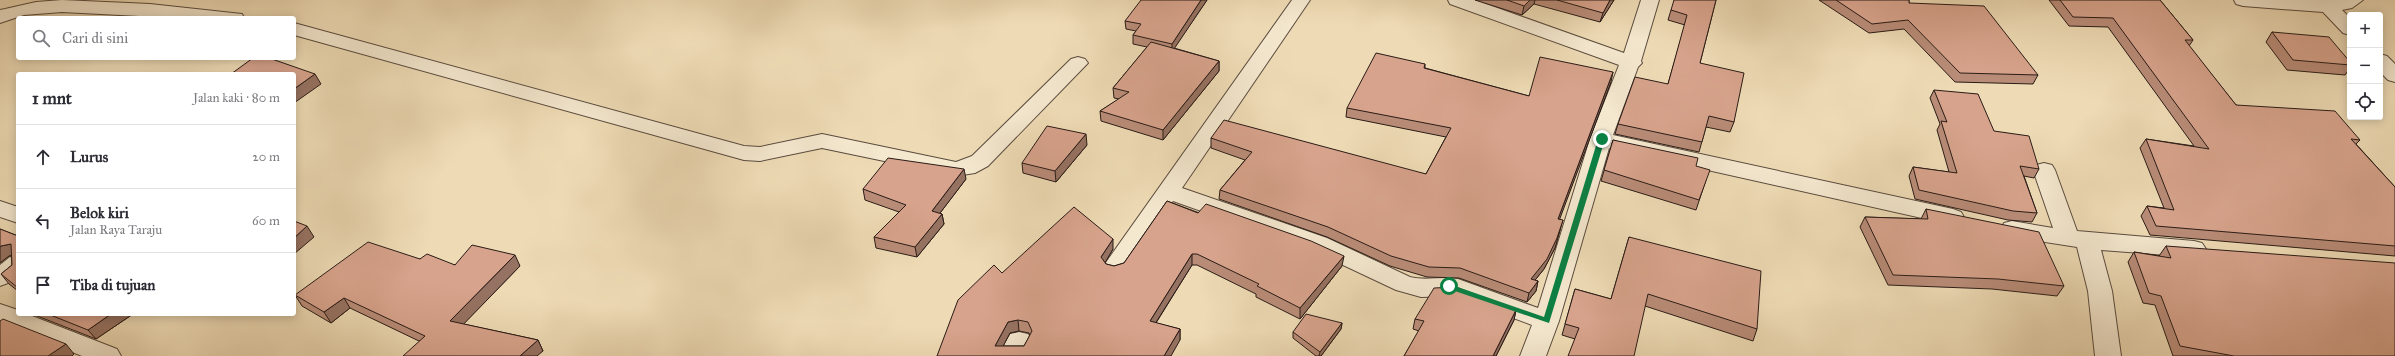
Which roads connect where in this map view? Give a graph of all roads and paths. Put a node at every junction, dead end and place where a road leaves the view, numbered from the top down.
1 (1301, 0) edge
2 (1457, 0) edge
3 (1650, 0) edge
4 (2243, 0) edge
5 (2354, 0) edge
6 (2328, 7) junction
7 (220, 16) edge
8 (0, 17) edge
9 (2347, 26) edge
10 (296, 30) edge
11 (1632, 63) junction
12 (2383, 63) edge
13 (1078, 64) dead end
14 (2395, 76) edge
15 (1602, 139) junction
16 (2044, 170) dead end
17 (1168, 191) junction
18 (0, 209) edge
19 (16, 214) edge
20 (1970, 220) edge
21 (1992, 225) edge
22 (2078, 240) junction
23 (2213, 250) edge
24 (16, 265) edge
25 (1115, 267) edge
26 (0, 277) edge
27 (0, 313) edge
28 (1547, 321) junction
29 (108, 356) edge
30 (1533, 356) edge
31 (2108, 356) edge

1 - 17 street
2 - 11 street
3 - 11 street
4 - 6 street
5 - 6 street
6 - 9 street
7 - 8 street
10 - 13 street
11 - 15 street
12 - 14 street
15 - 20 street
15 - 28 street
16 - 22 street
17 - 25 street
17 - 28 street
18 - 19 street
21 - 22 street
22 - 23 street
22 - 31 street
24 - 26 street
27 - 29 street
28 - 30 street

